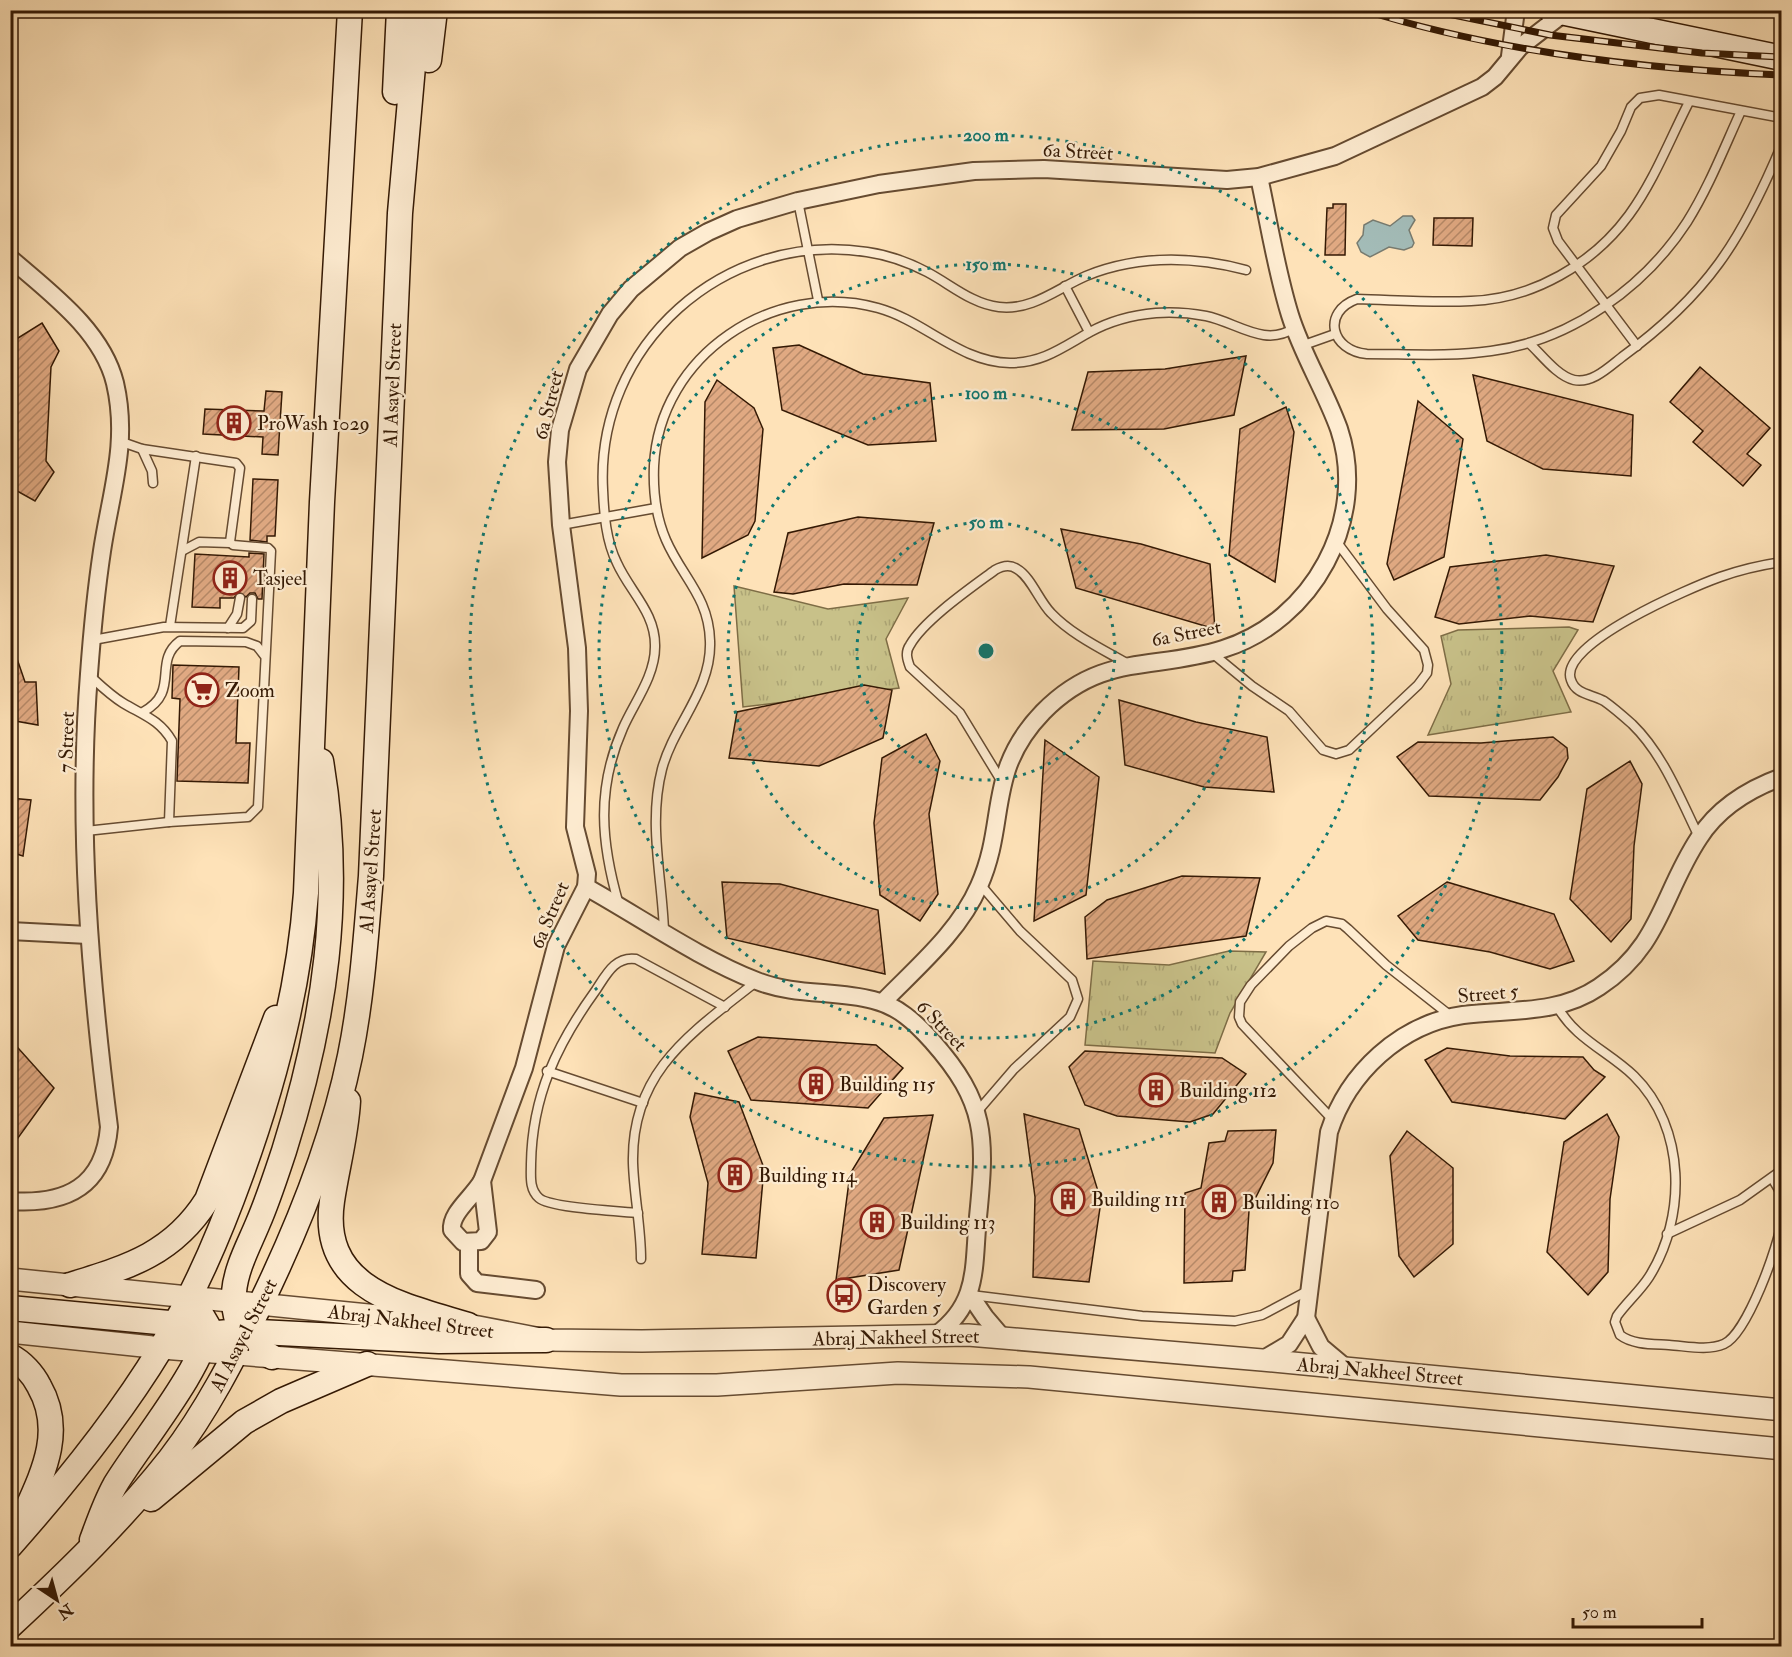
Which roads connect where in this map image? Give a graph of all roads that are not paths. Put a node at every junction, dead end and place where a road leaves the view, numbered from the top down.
1 (350, 10) edge
2 (399, 10) edge
3 (418, 10) edge
4 (435, 10) edge
5 (1516, 10) edge
6 (1558, 12) edge
7 (1510, 56) junction
8 (1782, 58) edge
9 (1689, 102) junction
10 (1741, 111) junction
11 (1782, 118) edge
12 (1782, 144) edge
13 (403, 163) junction
14 (1259, 177) junction
15 (798, 201) junction
16 (400, 213) junction
17 (808, 251) junction
18 (10, 258) edge
19 (1576, 266) junction
20 (1246, 270) dead end
21 (1065, 286) junction
22 (818, 300) junction
23 (1606, 305) junction
24 (1294, 328) junction
25 (1089, 332) junction
26 (1335, 334) junction
27 (1529, 342) junction
28 (1301, 346) junction
29 (1637, 346) junction
30 (122, 442) junction
31 (142, 449) junction
32 (196, 456) junction
33 (153, 483) dead end
34 (656, 508) junction
35 (606, 517) junction
36 (561, 525) junction
37 (1336, 541) junction
38 (230, 543) junction
39 (240, 546) junction
40 (255, 547) junction
41 (182, 551) junction
42 (240, 556) dead end
43 (254, 557) dead end
44 (1782, 562) edge
45 (240, 598) dead end
46 (252, 599) dead end
47 (171, 626) junction
48 (228, 628) junction
49 (93, 640) junction
50 (1212, 653) junction
51 (264, 655) junction
52 (1128, 664) junction
53 (89, 674) junction
54 (312, 709) junction
55 (143, 712) junction
56 (1782, 777) edge
57 (1002, 782) junction
58 (169, 822) junction
59 (86, 831) junction
60 (1699, 837) junction
61 (980, 884) junction
62 (586, 887) junction
63 (619, 905) junction
64 (10, 931) edge
65 (664, 931) junction
66 (88, 935) junction
67 (299, 957) junction
68 (757, 981) junction
69 (883, 1002) junction
70 (1557, 1006) junction
71 (725, 1007) junction
72 (1452, 1017) junction
73 (350, 1057) junction
74 (547, 1071) junction
75 (643, 1103) junction
76 (977, 1112) junction
77 (1333, 1120) junction
78 (1782, 1170) edge
79 (1772, 1178) junction
80 (482, 1181) junction
81 (1782, 1195) edge
82 (10, 1201) edge
83 (638, 1213) junction
84 (1782, 1220) edge
85 (1667, 1234) junction
86 (469, 1244) junction
87 (641, 1259) dead end
88 (10, 1280) edge
89 (70, 1285) junction
90 (1310, 1289) junction
91 (536, 1290) dead end
92 (970, 1295) junction
93 (191, 1297) junction
94 (260, 1304) junction
95 (10, 1308) edge
96 (1306, 1318) junction
97 (176, 1324) junction
98 (468, 1325) junction
99 (240, 1330) junction
100 (10, 1332) edge
101 (936, 1335) junction
102 (206, 1337) junction
103 (1002, 1337) junction
104 (546, 1340) junction
105 (162, 1348) junction
106 (10, 1356) edge
107 (272, 1357) joint
108 (1262, 1360) junction
109 (367, 1364) junction
110 (1346, 1368) junction
111 (1782, 1410) edge
112 (1782, 1449) edge
113 (11, 1546) edge
114 (87, 1554) junction
115 (10, 1626) edge

1 - 54 main road
2 - 13 main road
3 - 13 main road, Al Asayel Street
4 - 16 main road
5 - 7 street
6 - 7 street, 6a Street
6 - 8 main road
7 - 14 street, 6a Street
9 - 10 lane
9 - 19 lane
9 - 19 lane
10 - 11 lane
10 - 23 lane
12 - 29 lane
13 - 16 main road, Al Asayel Street
14 - 15 street, 6a Street
14 - 24 street, 6a Street
15 - 17 lane
15 - 36 street, 6a Street
16 - 73 main road, Al Asayel Street
17 - 21 lane
17 - 22 lane
17 - 35 lane
18 - 30 street, 7 Street
19 - 23 lane
19 - 26 lane
20 - 21 lane
21 - 25 lane
22 - 25 lane
22 - 34 lane
23 - 27 lane
23 - 29 lane
24 - 25 lane
24 - 28 street, 6a Street
26 - 27 lane
26 - 28 lane
27 - 29 lane
28 - 37 street, 6a Street
30 - 31 lane
30 - 49 street, 7 Street
31 - 32 lane
31 - 33 lane
32 - 38 lane
32 - 41 lane
34 - 35 lane
34 - 65 lane
35 - 36 lane
35 - 63 lane
36 - 62 street, 6a Street
37 - 50 street, 6a Street
37 - 50 lane
38 - 39 lane
38 - 41 lane
39 - 40 lane
39 - 42 lane
40 - 43 lane
40 - 51 lane
41 - 47 lane
44 - 60 lane
45 - 48 lane
46 - 48 lane
47 - 48 lane
47 - 49 lane
49 - 53 street, 7 Street
50 - 52 street, 6a Street
51 - 55 lane
51 - 58 lane
52 - 57 street, 6a Street
52 - 57 lane
53 - 55 lane
53 - 59 street, 7 Street
54 - 67 main road
54 - 99 main road
55 - 58 lane
56 - 60 street, Street 5
57 - 61 street, 6a Street
58 - 59 lane
59 - 66 street, 7 Street
60 - 70 street, Street 5
61 - 69 street, 6a Street
61 - 76 lane
62 - 63 street, 6 Street
62 - 80 street, 6a Street
63 - 65 street, 6 Street
64 - 66 street
65 - 68 street, 6 Street
66 - 82 street, 7 Street
67 - 89 main road
67 - 93 main road
68 - 69 street, 6 Street
68 - 71 lane
69 - 76 street, 6 Street
70 - 72 street, Street 5
70 - 85 lane
71 - 74 lane
71 - 75 lane
72 - 77 street, Street 5
72 - 77 lane
73 - 94 main road, Al Asayel Street
73 - 98 main road
74 - 75 lane
74 - 83 lane
75 - 83 lane
76 - 92 street, 6 Street
77 - 90 street, Street 5
78 - 79 lane
79 - 81 lane
79 - 85 lane
80 - 86 street
80 - 86 street
83 - 87 lane
84 - 85 lane
86 - 91 street
88 - 89 street
89 - 93 street
90 - 92 lane
90 - 96 street, Street 5
92 - 101 street, 6 Street
92 - 103 street
93 - 97 main road
93 - 99 street
93 - 102 main road
94 - 98 street, Abraj Nakheel Street
94 - 99 main road
95 - 97 main road
96 - 108 street, Street 5
96 - 110 street
97 - 102 main road
97 - 105 main road
98 - 104 street, Abraj Nakheel Street
99 - 102 main road
99 - 104 main road
99 - 107 main road
99 - 114 main road, Al Asayel Street
100 - 105 street
101 - 103 street, Abraj Nakheel Street
101 - 104 street, Abraj Nakheel Street
102 - 105 main road
102 - 114 main road
103 - 108 street, Abraj Nakheel Street
105 - 113 main road
106 - 113 main road
107 - 109 street, Abraj Nakheel Street
108 - 110 street, Abraj Nakheel Street
109 - 112 street, Abraj Nakheel Street
109 - 114 main road
110 - 111 street, Abraj Nakheel Street
114 - 115 main road, Al Asayel Street

